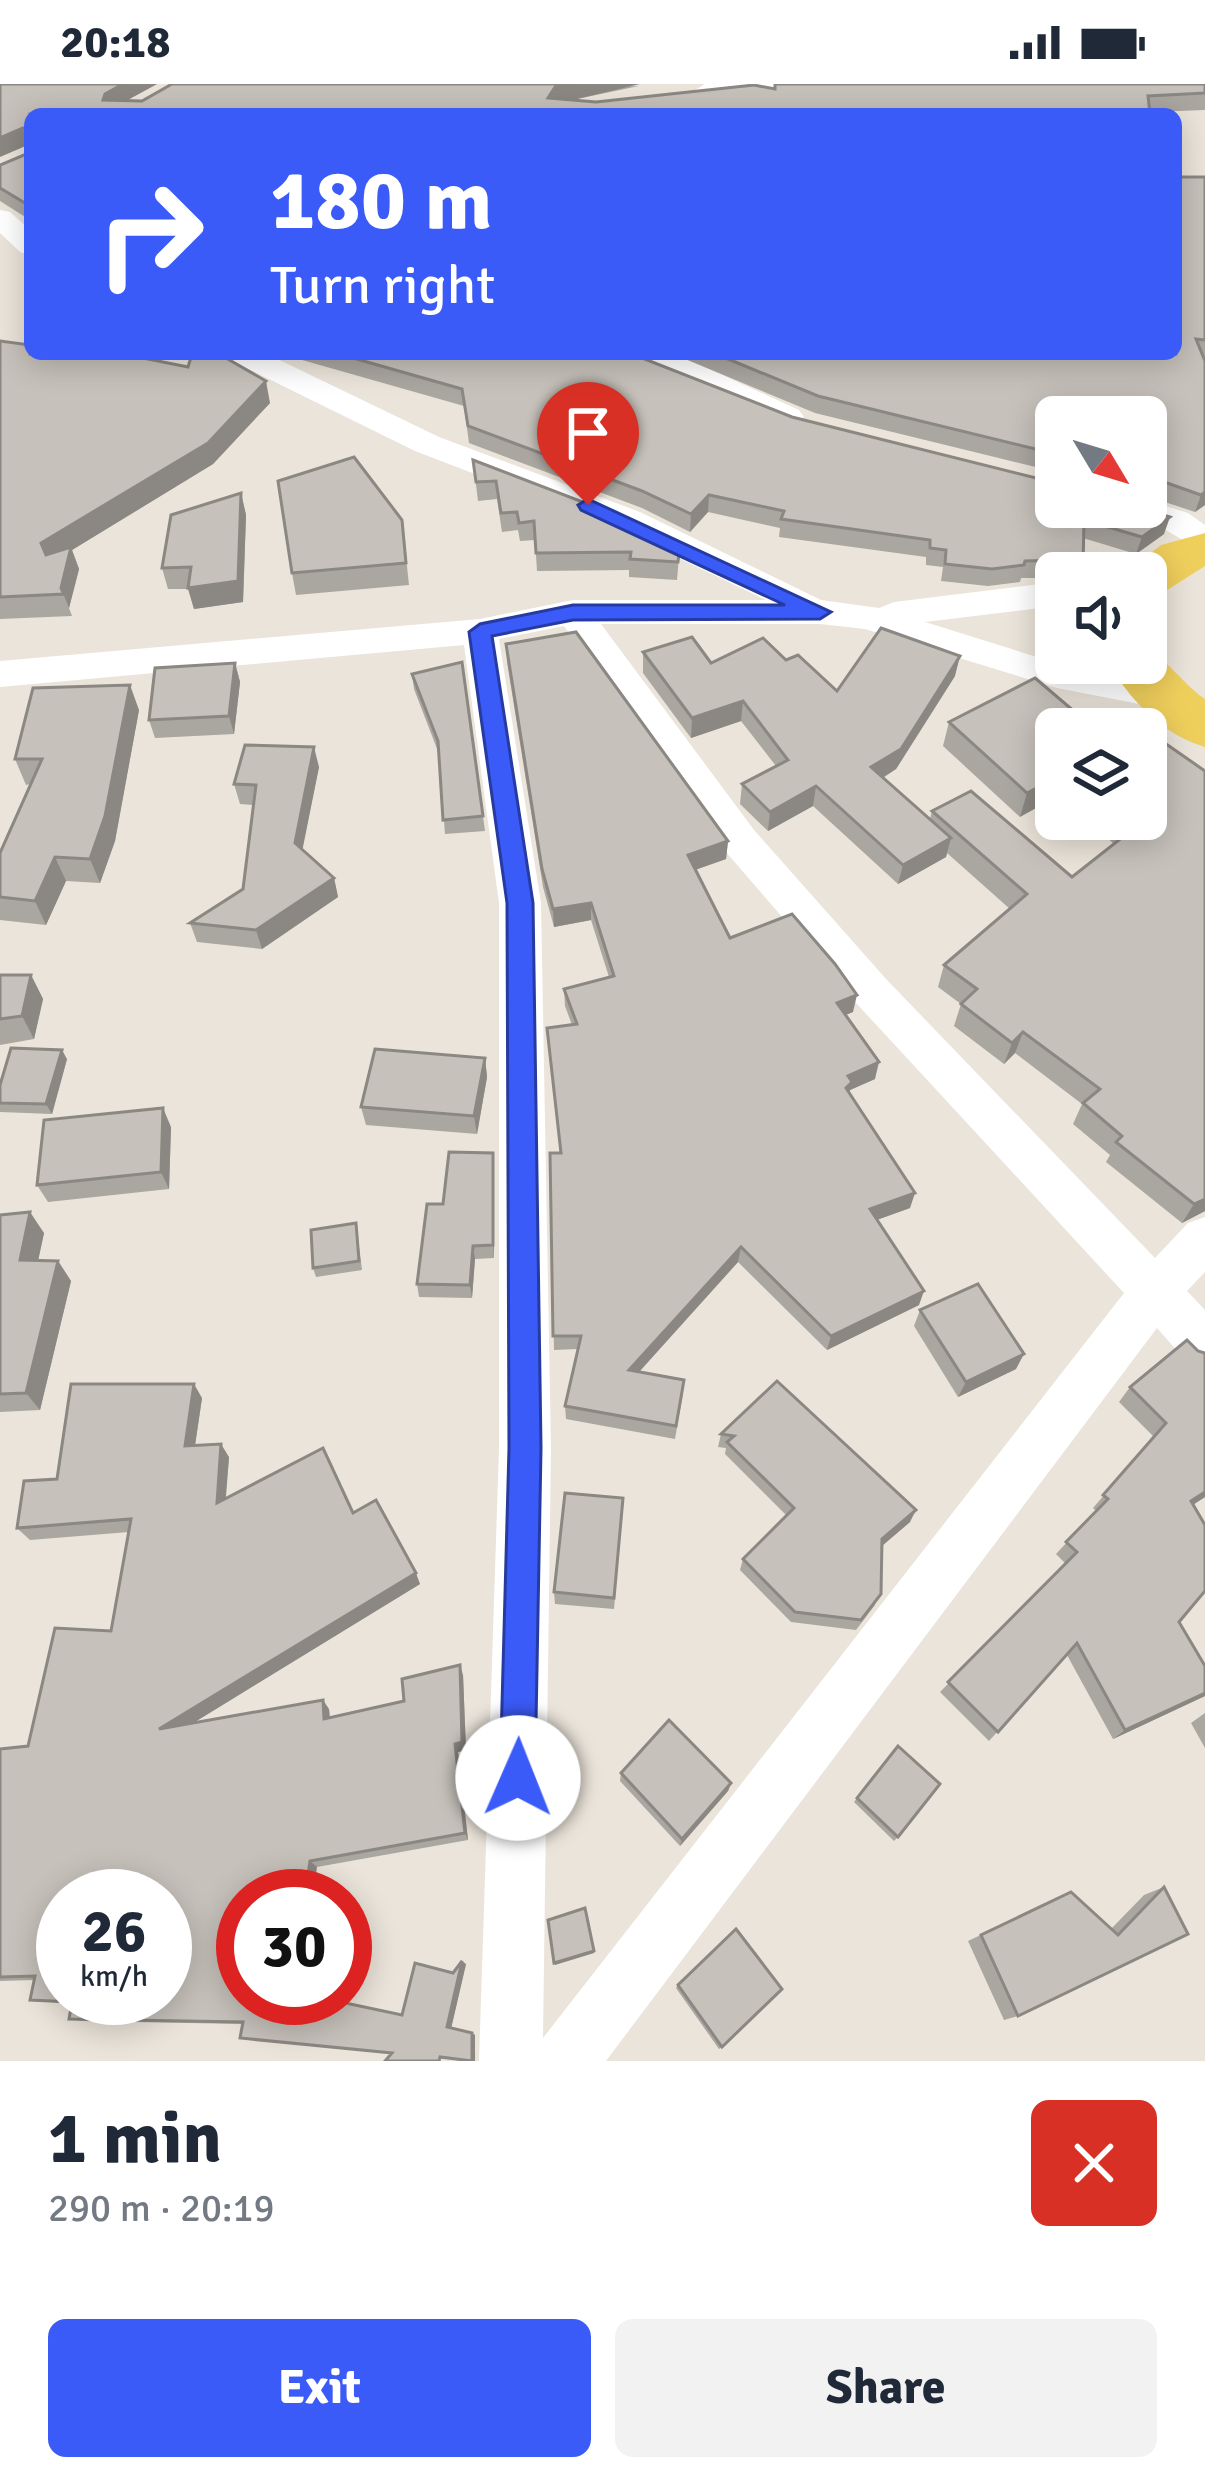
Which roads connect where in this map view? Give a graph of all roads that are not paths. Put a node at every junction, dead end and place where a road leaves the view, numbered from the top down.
1 (793, 84) edge
2 (682, 94) edge
3 (0, 218) edge
4 (24, 240) edge
5 (255, 360) edge
6 (650, 360) edge
7 (809, 424) edge
8 (1167, 518) edge
9 (1205, 546) edge
10 (1167, 566) edge
11 (1035, 597) edge
12 (573, 612) junction
13 (820, 612) junction
14 (867, 617) junction
15 (480, 632) junction
16 (1035, 668) edge
17 (0, 674) edge
18 (1153, 684) edge
19 (1205, 727) edge
20 (1205, 1238) edge
21 (1154, 1294) junction
22 (1205, 1345) edge
23 (511, 2061) edge
24 (566, 2061) edge

1 - 2 street
3 - 4 street
5 - 13 street
6 - 7 street
8 - 9 street
9 - 10 main road
11 - 14 street
12 - 13 street
12 - 15 street
12 - 21 street
13 - 14 street
14 - 16 street
15 - 17 street
15 - 23 street
18 - 19 main road
20 - 21 street
21 - 22 street
21 - 24 street

